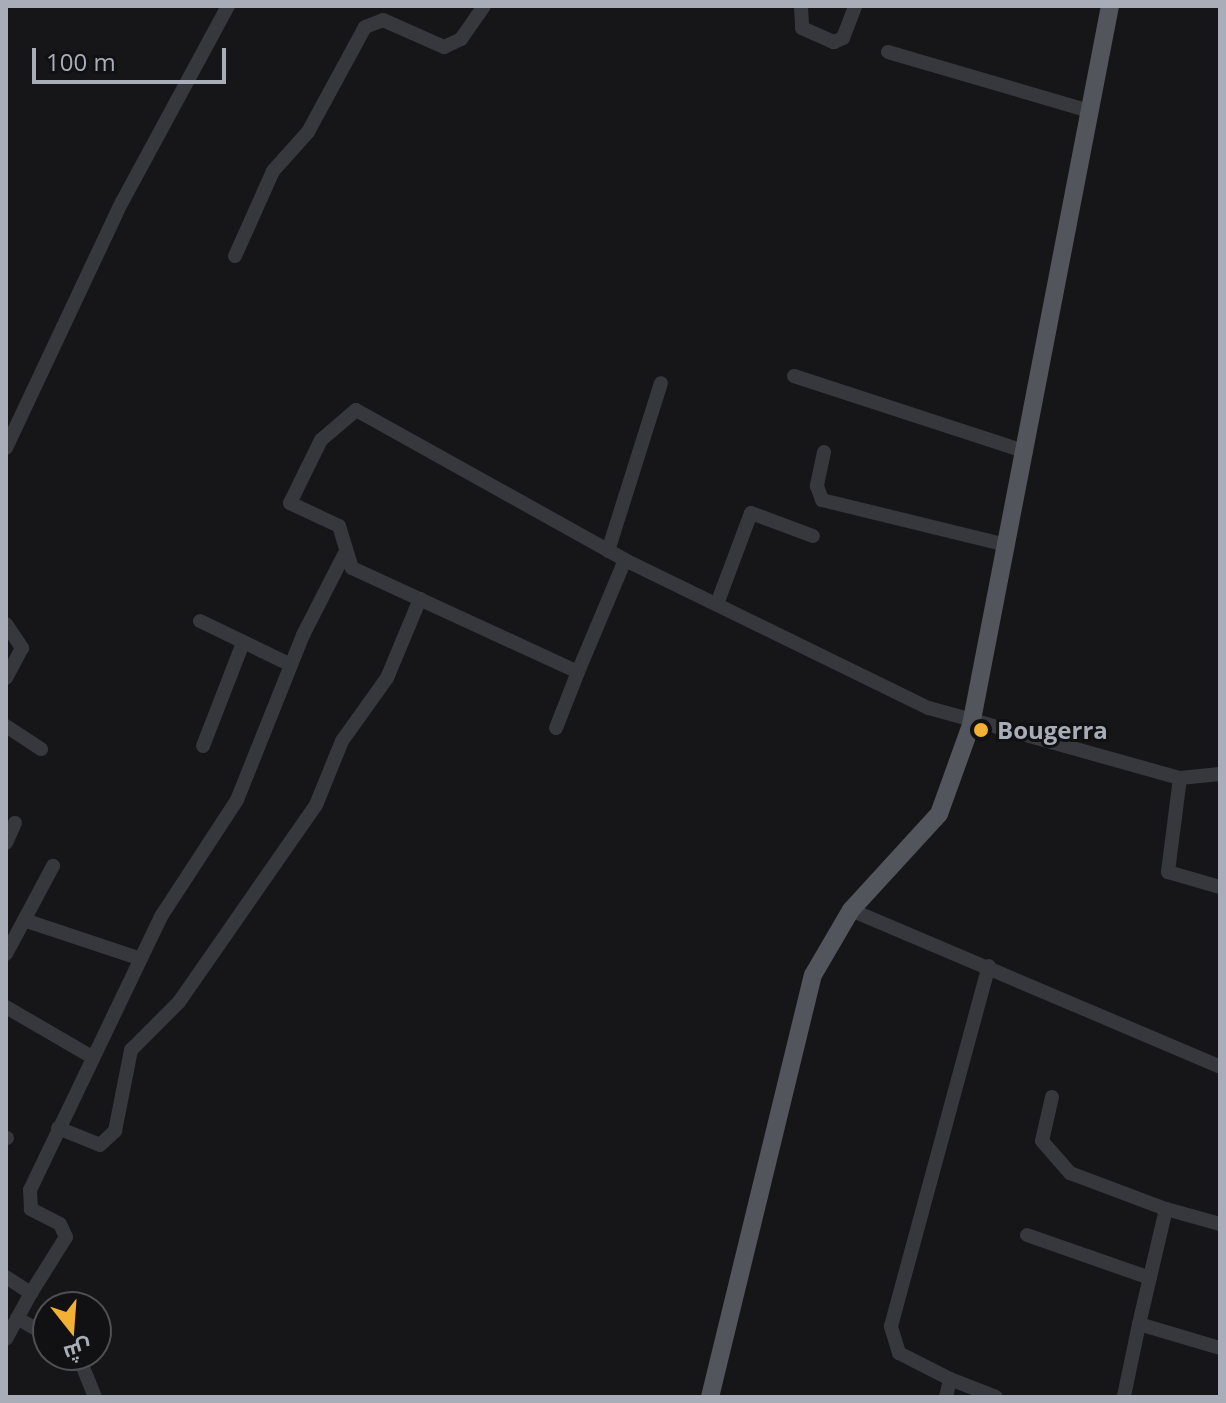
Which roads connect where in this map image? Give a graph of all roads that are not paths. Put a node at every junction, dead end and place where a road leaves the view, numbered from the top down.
1 (228, 6) edge
2 (484, 6) edge
3 (801, 6) edge
4 (855, 6) edge
5 (1110, 6) edge
6 (888, 52) dead end
7 (1090, 111) junction
8 (235, 256) dead end
9 (794, 376) dead end
10 (661, 383) dead end
11 (6, 448) edge
12 (824, 452) dead end
13 (1026, 452) junction
14 (813, 536) dead end
15 (1007, 545) junction
16 (608, 551) junction
17 (344, 555) junction
18 (625, 560) junction
19 (420, 599) junction
20 (717, 604) junction
21 (200, 621) dead end
22 (6, 624) edge
23 (243, 643) junction
24 (291, 665) junction
25 (578, 672) junction
26 (6, 678) edge
27 (971, 725) junction
28 (6, 726) edge
29 (556, 728) dead end
30 (203, 746) dead end
31 (41, 749) dead end
32 (1220, 774) edge
33 (1180, 778) junction
34 (15, 823) dead end
35 (6, 843) edge
36 (53, 866) dead end
37 (1220, 887) edge
38 (851, 910) junction
39 (24, 920) junction
40 (6, 954) edge
41 (141, 959) junction
42 (989, 966) junction
43 (6, 1007) edge
44 (92, 1057) junction
45 (1220, 1067) edge
46 (1052, 1097) dead end
47 (58, 1128) junction
48 (1166, 1209) junction
49 (1220, 1224) edge
50 (1027, 1235) dead end
51 (6, 1277) edge
52 (1150, 1278) junction
53 (31, 1293) junction
54 (17, 1318) junction
55 (1139, 1324) junction
56 (32, 1327) edge
57 (6, 1339) edge
58 (1220, 1348) edge
59 (84, 1371) edge
60 (950, 1379) junction
61 (1124, 1396) edge
62 (95, 1397) edge
63 (710, 1397) edge
64 (946, 1397) edge
65 (996, 1397) edge

1 - 11 street
2 - 8 street
3 - 4 street
5 - 7 main road
6 - 7 street
7 - 13 main road
9 - 13 street
10 - 16 street
12 - 15 street
13 - 15 main road
14 - 20 street
15 - 27 main road
16 - 17 street
16 - 18 street
17 - 19 street
17 - 24 street
18 - 20 street
18 - 25 street
19 - 25 street
19 - 47 street
20 - 27 street
21 - 23 street
22 - 26 street
23 - 24 street
23 - 30 street
24 - 41 street
25 - 29 street
27 - 33 street
27 - 38 main road
28 - 31 street
32 - 33 street
33 - 37 street
34 - 35 street
36 - 39 street
38 - 42 street
38 - 63 main road
39 - 40 street
39 - 41 street
41 - 44 street
42 - 45 street
42 - 60 street
43 - 44 street
44 - 47 street
46 - 48 street
47 - 53 street
48 - 49 street
48 - 52 street
50 - 52 street
51 - 53 street
52 - 55 street
53 - 54 street
54 - 56 street
54 - 57 street
55 - 58 street
55 - 61 street
59 - 62 street
60 - 64 street
60 - 65 street

